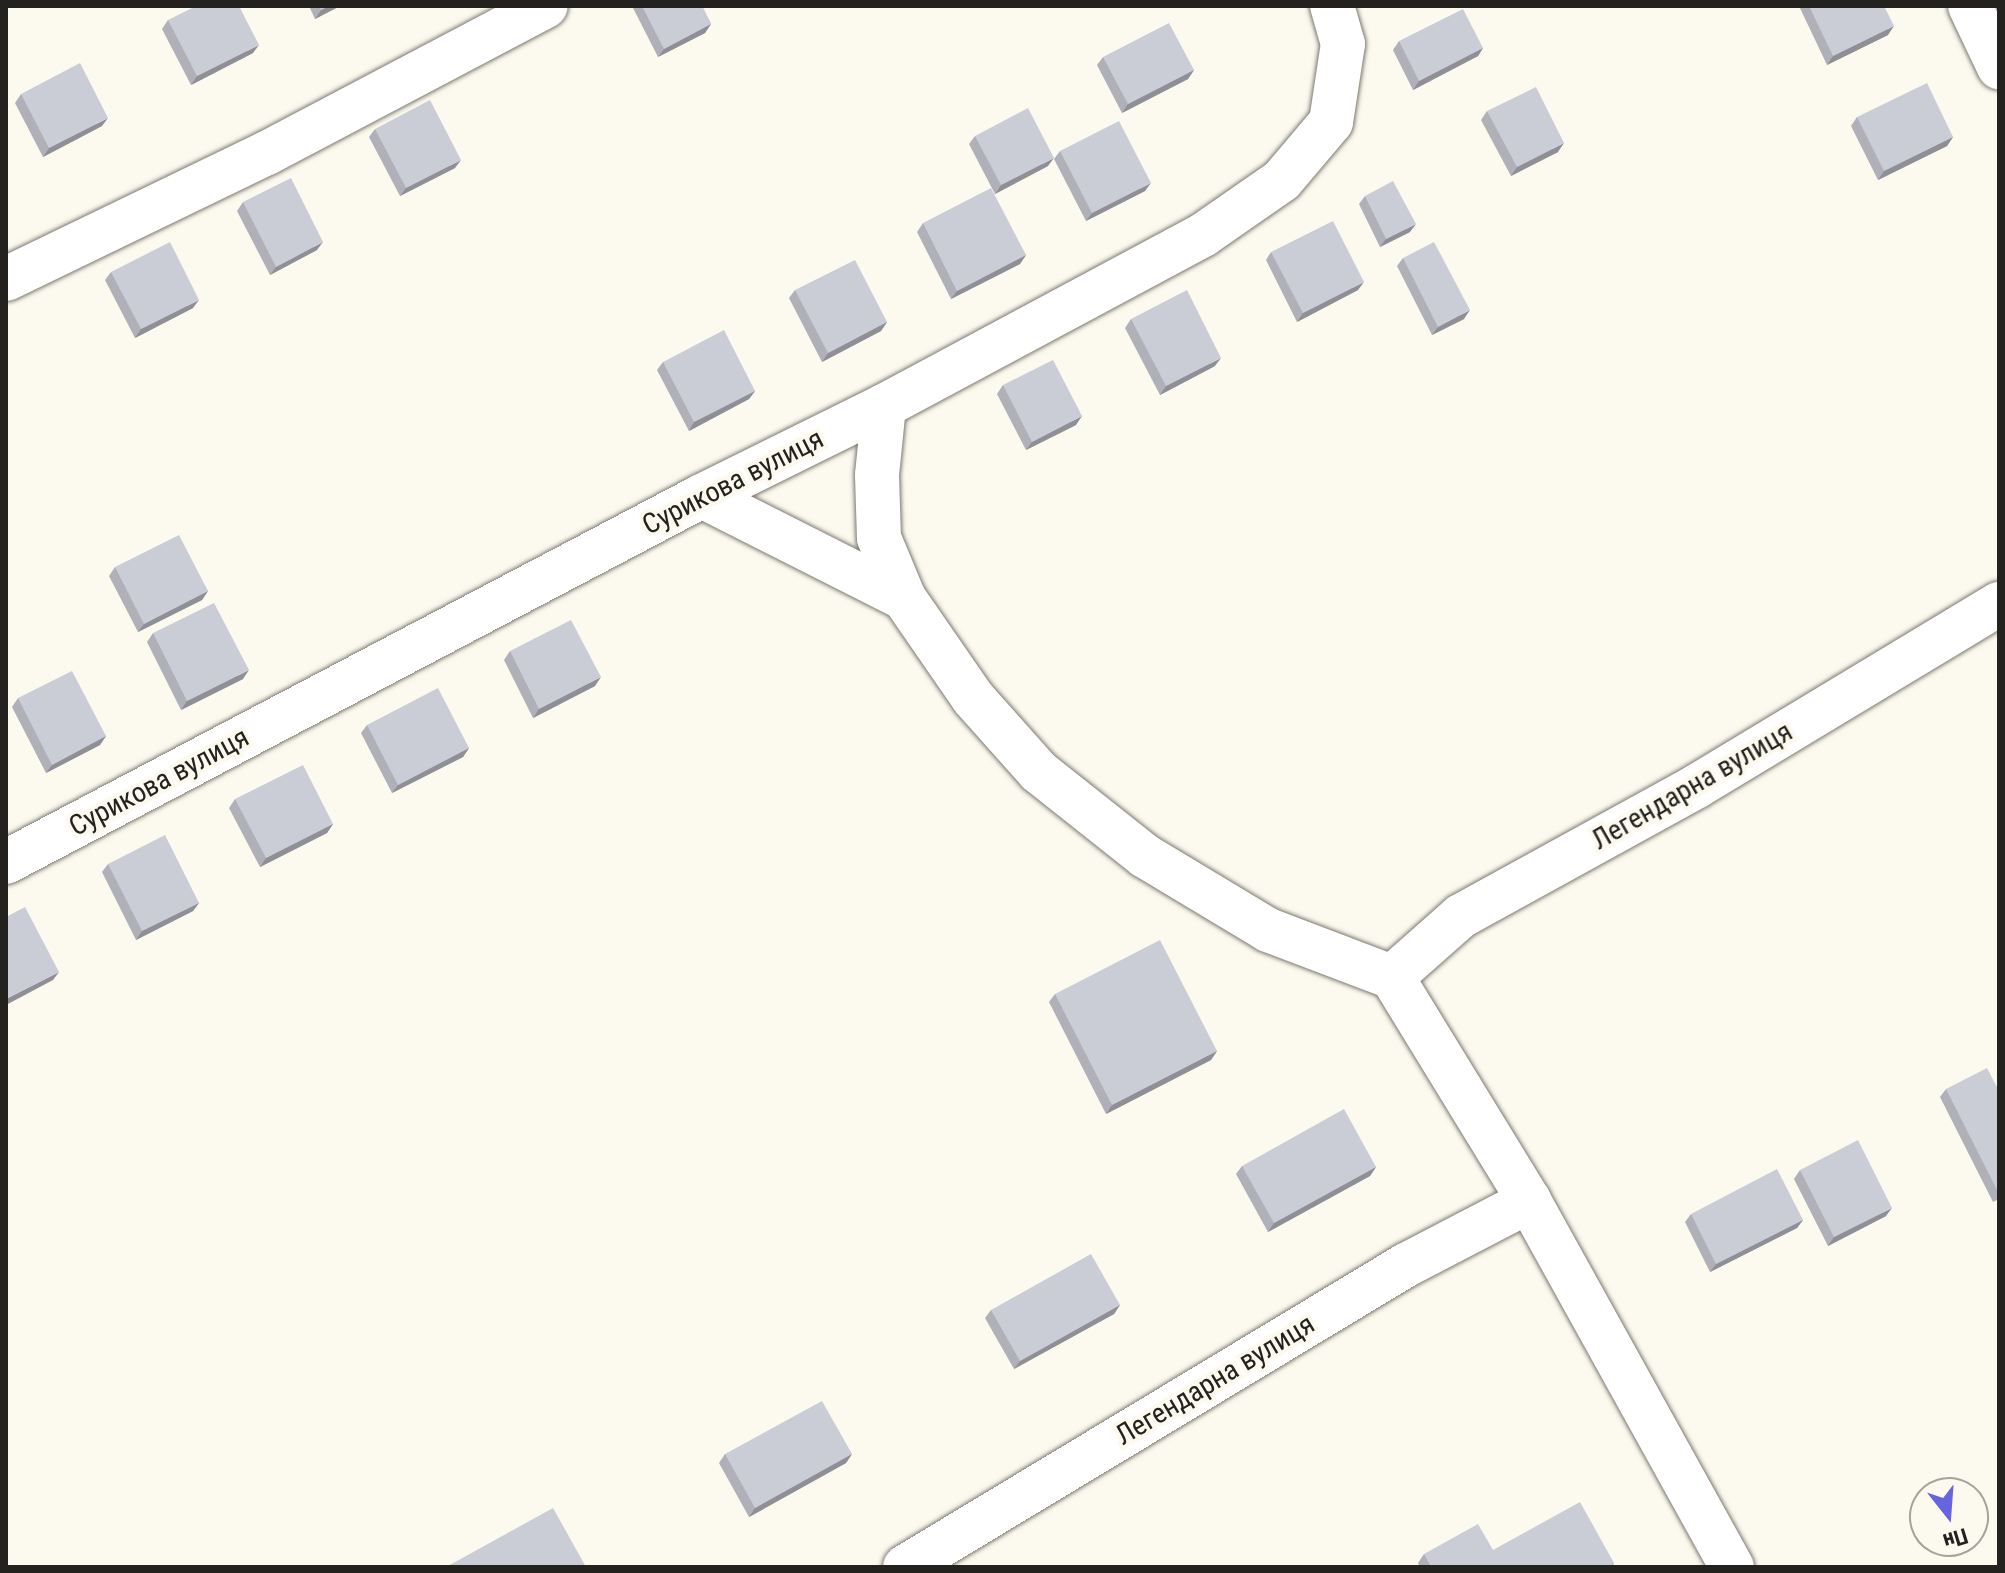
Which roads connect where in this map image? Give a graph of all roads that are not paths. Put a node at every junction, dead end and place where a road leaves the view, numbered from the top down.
1 (546, 6) edge
2 (1332, 6) edge
3 (1970, 6) edge
4 (1999, 67) edge
5 (6, 279) edge
6 (884, 406) junction
7 (702, 496) junction
8 (904, 598) junction
9 (1999, 604) edge
10 (6, 862) edge
11 (1392, 977) junction
12 (1529, 1201) junction
13 (905, 1567) edge
14 (1732, 1567) edge

1 - 5 street
2 - 6 street, Сурикова вулиця
3 - 4 street
6 - 7 street, Сурикова вулиця
6 - 8 street
7 - 8 street
7 - 10 street, Сурикова вулиця
8 - 11 street
9 - 11 street, Легендарна вулиця
11 - 12 street
12 - 13 street, Легендарна вулиця
12 - 14 street

